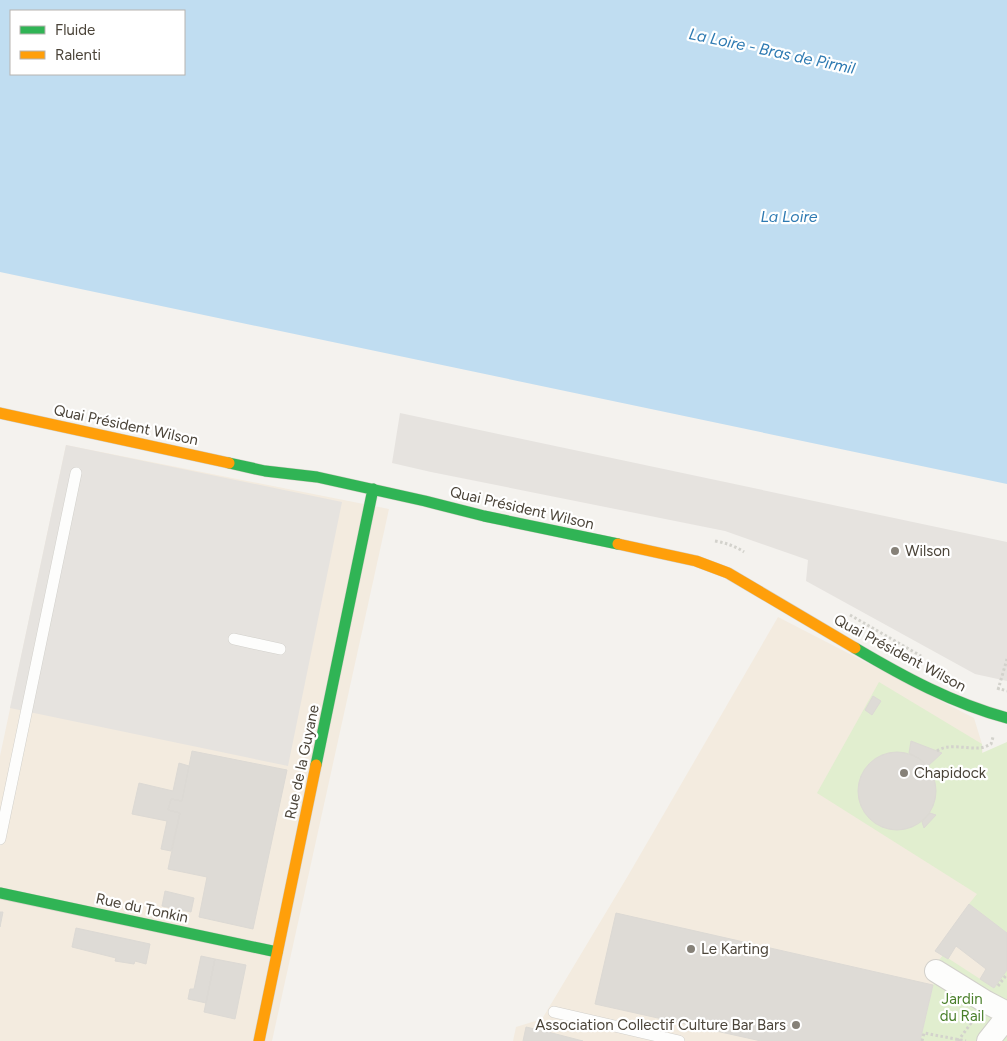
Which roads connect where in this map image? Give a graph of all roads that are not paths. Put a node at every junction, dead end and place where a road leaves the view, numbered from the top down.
1 (0, 413) edge
2 (76, 473) dead end
3 (374, 490) junction
4 (234, 639) dead end
5 (280, 648) dead end
6 (1007, 718) edge
7 (0, 839) edge
8 (0, 892) edge
9 (277, 952) junction
10 (936, 971) dead end
11 (554, 1012) dead end
12 (1007, 1015) edge
13 (259, 1041) edge
14 (680, 1041) edge
15 (988, 1041) edge

1 - 3 main road, Quai Président Wilson
2 - 7 lane
3 - 6 main road, Quai Président Wilson
3 - 9 main road, Rue de la Guyane
4 - 5 lane
8 - 9 main road, Rue du Tonkin
9 - 13 main road, Rue de la Guyane
10 - 12 street
11 - 14 lane
12 - 15 street

